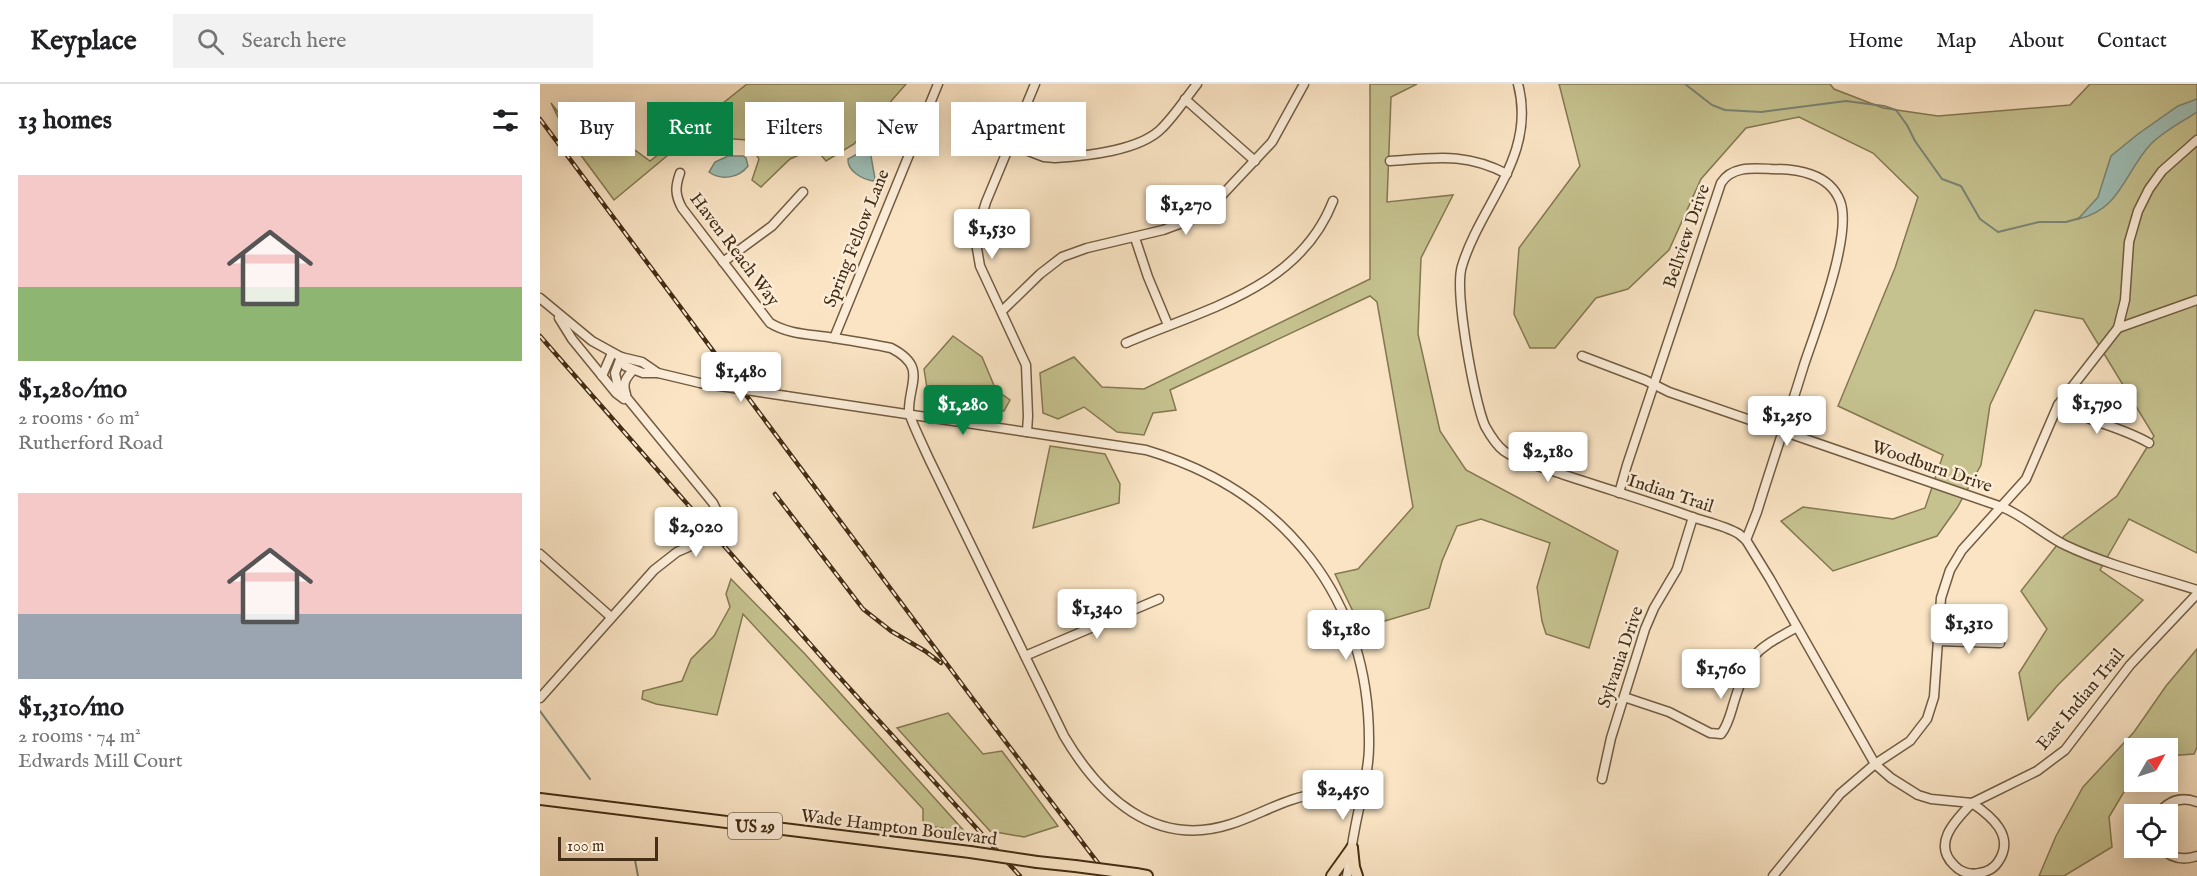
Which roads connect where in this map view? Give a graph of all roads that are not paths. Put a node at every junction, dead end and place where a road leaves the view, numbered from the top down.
1 (938, 84) edge
2 (1035, 84) edge
3 (1197, 84) edge
4 (1304, 84) edge
5 (1518, 84) edge
6 (1185, 99) junction
7 (1028, 102) edge
8 (2197, 140) edge
9 (1086, 153) edge
10 (1006, 156) edge
11 (1041, 156) edge
12 (1068, 156) edge
13 (1255, 161) junction
14 (1390, 161) dead end
15 (680, 173) dead end
16 (1507, 174) junction
17 (803, 192) dead end
18 (1333, 201) dead end
19 (1135, 238) junction
20 (723, 262) junction
21 (540, 298) edge
22 (2197, 300) edge
23 (1002, 311) junction
24 (556, 312) junction
25 (1168, 325) junction
26 (2118, 328) junction
27 (834, 338) junction
28 (1126, 343) dead end
29 (612, 353) junction
30 (1582, 356) dead end
31 (621, 357) junction
32 (633, 370) junction
33 (658, 373) junction
34 (602, 376) junction
35 (1654, 384) junction
36 (631, 405) junction
37 (2058, 405) junction
38 (909, 414) junction
39 (1027, 432) junction
40 (1783, 432) junction
41 (2149, 443) dead end
42 (1619, 493) junction
43 (2002, 507) junction
44 (1693, 517) junction
45 (1746, 540) junction
46 (540, 554) edge
47 (2197, 592) edge
48 (1159, 599) dead end
49 (611, 618) junction
50 (1797, 627) junction
51 (1938, 641) junction
52 (2000, 643) dead end
53 (1025, 656) junction
54 (1624, 697) junction
55 (540, 698) edge
56 (1875, 764) junction
57 (1602, 779) dead end
58 (540, 799) edge
59 (1362, 800) junction
60 (2197, 802) edge
61 (1972, 803) junction
62 (2170, 804) edge
63 (1352, 848) junction
64 (2197, 856) edge
65 (2178, 858) edge
66 (1141, 875) edge
67 (1332, 876) edge
68 (1347, 876) edge
69 (1357, 876) edge
70 (1773, 876) edge

1 - 27 street, Spring Fellow Lane
2 - 7 street
3 - 6 street
4 - 13 street
5 - 16 street, Indian Trail
6 - 9 street
6 - 13 street
8 - 26 street
10 - 23 street
11 - 12 street
13 - 19 street
14 - 16 street
15 - 20 street, Haven Reach Way
16 - 42 street, Indian Trail
17 - 20 street
18 - 25 street
19 - 23 street
19 - 25 street
20 - 27 street, Haven Reach Way
21 - 24 street
22 - 26 street
23 - 39 street
24 - 29 street
24 - 34 street
25 - 28 street
26 - 37 street
27 - 38 street, Haven Reach Way
29 - 31 street
29 - 34 street
30 - 35 street, Woodburn Drive
31 - 32 street
31 - 33 street
31 - 36 street
32 - 33 street
32 - 36 street
33 - 38 street, bridge
34 - 36 street
35 - 40 street, Woodburn Drive
35 - 40 street, Bellview Drive
35 - 42 street, Bellview Drive
36 - 49 street
37 - 41 street
37 - 43 street
38 - 39 street
38 - 53 street
39 - 59 street
40 - 43 street, Woodburn Drive
40 - 45 street, Bellview Drive
42 - 44 street, Indian Trail
43 - 47 street, Woodburn Drive
43 - 51 street
44 - 45 street, Indian Trail
44 - 54 street, Sylvania Drive
45 - 50 street
46 - 49 street
47 - 61 street, East Indian Trail
48 - 53 street
49 - 55 street
50 - 54 street
50 - 56 street
51 - 52 street
51 - 56 street
53 - 59 street
54 - 57 street, Sylvania Drive
56 - 61 street
56 - 70 street
58 - 66 main road, Wade Hampton Boulevard / US 29, bridge
59 - 63 street
60 - 62 street
61 - 61 street
63 - 67 main road
63 - 68 street
63 - 69 main road
64 - 65 street

